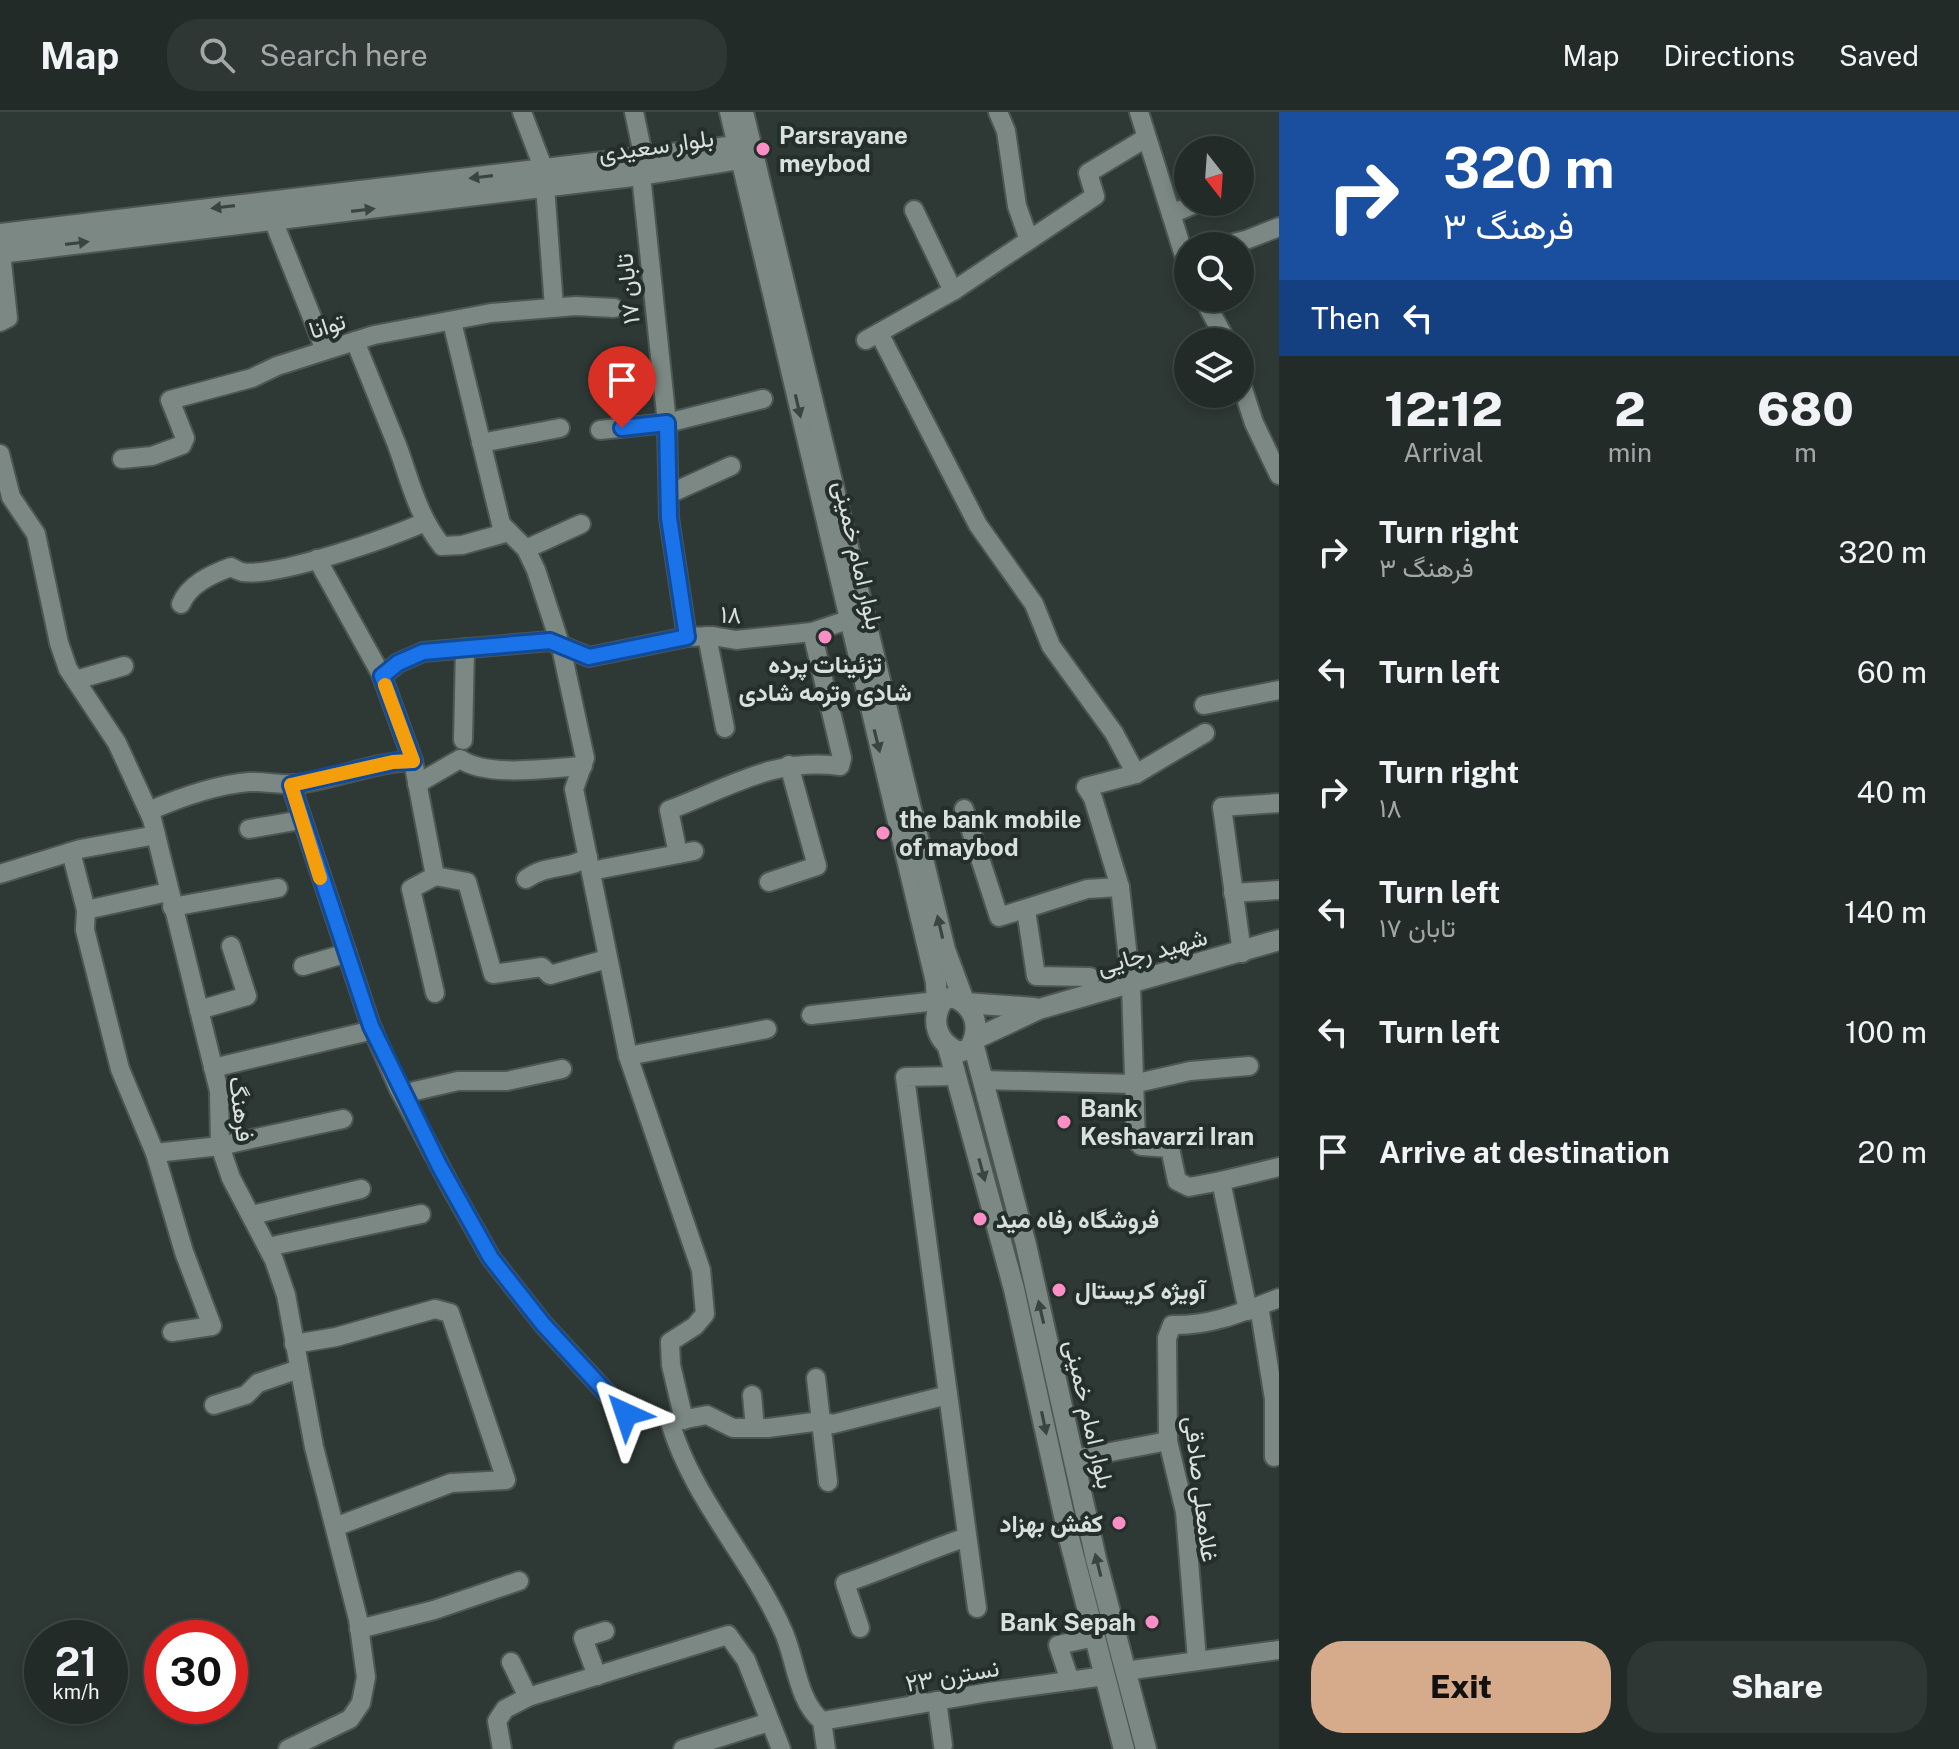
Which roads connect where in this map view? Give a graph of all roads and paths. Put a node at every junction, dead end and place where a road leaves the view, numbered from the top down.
1 (522, 112) edge
2 (634, 112) edge
3 (729, 112) edge
4 (743, 112) edge
5 (998, 112) edge
6 (1139, 112) edge
7 (1146, 138) junction
8 (743, 151) junction
9 (702, 158) junction
10 (643, 167) junction
11 (544, 178) junction
12 (749, 197) junction
13 (318, 206) junction
14 (914, 210) dead end
15 (1174, 213) edge
16 (1171, 214) junction
17 (273, 220) junction
18 (1279, 227) edge
19 (1177, 232) edge
20 (1254, 237) edge
21 (1029, 240) junction
22 (0, 247) edge
23 (953, 291) junction
24 (554, 307) junction
25 (614, 308) dead end
26 (0, 322) edge
27 (452, 322) junction
28 (355, 341) junction
29 (325, 350) junction
30 (763, 399) dead end
31 (1249, 408) edge
32 (667, 423) junction
33 (560, 428) dead end
34 (600, 430) dead end
35 (481, 443) junction
36 (0, 454) edge
37 (122, 459) dead end
38 (731, 466) dead end
39 (1279, 475) edge
40 (669, 494) junction
41 (6, 500) edge
42 (425, 522) junction
43 (581, 524) dead end
44 (509, 532) junction
45 (526, 549) junction
46 (317, 559) junction
47 (181, 604) dead end
48 (848, 620) junction
49 (812, 632) junction
50 (707, 636) junction
51 (687, 637) junction
52 (561, 647) junction
53 (465, 648) junction
54 (124, 666) dead end
55 (382, 676) junction
56 (76, 680) junction
57 (1279, 690) edge
58 (1204, 705) dead end
59 (725, 728) dead end
60 (1205, 733) dead end
61 (463, 740) dead end
62 (413, 761) junction
63 (789, 765) junction
64 (583, 766) junction
65 (1136, 774) junction
66 (417, 784) junction
67 (291, 785) junction
68 (1279, 803) edge
69 (964, 809) dead end
70 (149, 811) junction
71 (301, 820) junction
72 (249, 829) dead end
73 (156, 835) junction
74 (71, 852) junction
75 (589, 864) junction
76 (0, 874) edge
77 (435, 876) junction
78 (526, 879) dead end
79 (769, 882) dead end
80 (1120, 887) junction
81 (278, 888) dead end
82 (1279, 890) edge
83 (1233, 893) junction
84 (170, 899) junction
85 (86, 910) junction
86 (1026, 910) junction
87 (1279, 940) edge
88 (231, 946) dead end
89 (347, 953) junction
90 (1242, 953) junction
91 (607, 959) junction
92 (303, 966) dead end
93 (1090, 977) dead end
94 (1131, 985) junction
95 (435, 993) dead end
96 (964, 1002) junction
97 (937, 1005) junction
98 (1039, 1009) junction
99 (199, 1010) junction
100 (811, 1015) dead end
101 (767, 1029) dead end
102 (373, 1030) junction
103 (974, 1041) junction
104 (948, 1047) junction
105 (628, 1056) junction
106 (1249, 1066) dead end
107 (213, 1068) junction
108 (562, 1069) dead end
109 (956, 1076) junction
110 (985, 1080) junction
111 (1133, 1084) junction
112 (402, 1094) junction
113 (343, 1119) dead end
114 (220, 1146) junction
115 (155, 1153) junction
116 (1279, 1167) edge
117 (1221, 1181) junction
118 (361, 1189) dead end
119 (421, 1214) dead end
120 (252, 1215) junction
121 (268, 1247) junction
122 (1279, 1298) edge
123 (1254, 1308) junction
124 (172, 1332) dead end
125 (294, 1344) junction
126 (299, 1369) junction
127 (816, 1378) dead end
128 (752, 1395) dead end
129 (948, 1395) junction
130 (214, 1405) dead end
131 (626, 1414) dead end
132 (684, 1420) junction
133 (821, 1421) junction
134 (755, 1428) junction
135 (1168, 1441) junction
136 (1274, 1457) dead end
137 (1074, 1459) junction
138 (828, 1482) dead end
139 (335, 1527) junction
140 (967, 1537) junction
141 (519, 1581) dead end
142 (977, 1608) dead end
143 (860, 1628) dead end
144 (359, 1629) junction
145 (605, 1631) dead end
146 (1095, 1637) junction
147 (1279, 1650) edge
148 (1197, 1660) junction
149 (511, 1662) dead end
150 (1125, 1671) junction
151 (597, 1676) junction
152 (1105, 1676) junction
153 (915, 1681) dead end
154 (1070, 1681) junction
155 (528, 1697) junction
156 (928, 1703) junction
157 (816, 1716) junction
158 (769, 1722) junction
159 (943, 1745) dead end
160 (290, 1749) edge
161 (502, 1749) edge
162 (683, 1749) edge
163 (781, 1749) edge
164 (826, 1749) edge
165 (1124, 1749) edge
166 (1146, 1749) edge

1 - 11 street
2 - 10 street, تابان ۱۷
3 - 8 main road, بلوار امام خمینی
3 - 9 main road
4 - 8 main road, بلوار امام خمینی
5 - 21 street
6 - 7 street
7 - 16 street
7 - 21 street
8 - 9 main road, بلوار سعیدی
8 - 12 main road, بلوار امام خمینی
96 -> 8 main road, بلوار امام خمینی
9 - 10 main road, بلوار سعیدی
9 - 12 main road
10 - 11 main road, بلوار سعیدی
10 - 32 street, تابان ۱۷
11 - 13 main road, بلوار سعیدی
11 - 24 street
12 -> 48 main road, بلوار امام خمینی
13 - 17 main road, بلوار سعیدی
13 -> 22 main road, بلوار سعیدی
14 - 23 street
15 - 16 street
16 - 19 street
22 -> 17 main road, بلوار سعیدی
17 - 29 street
18 - 20 street
21 - 23 street
22 - 26 street
23 - 65 street
24 - 25 street, توانا
24 - 27 street, توانا
27 - 28 street, توانا
27 - 35 street
28 - 29 street, توانا
28 - 42 street
29 - 37 street, توانا
30 - 32 street
31 - 39 street
32 - 34 street
32 - 40 street, تابان ۱۷
33 - 35 street
35 - 44 street
36 - 41 street, فرهنگ
38 - 40 street
40 - 51 street, تابان ۱۷
41 - 56 street, فرهنگ
42 - 44 street
42 - 46 street
43 - 45 street
44 - 45 street
45 - 52 street
46 - 47 street
46 - 55 street
48 - 49 street, ۱۸
48 -> 97 main road, بلوار امام خمینی
49 - 50 street, ۱۸
49 - 63 street
50 - 51 street, ۱۸
50 - 59 street
51 - 52 street, ۱۸
52 - 53 street, ۱۸
52 - 64 street
53 - 55 street, ۱۸
53 - 61 street
54 - 56 street
55 - 62 street
56 - 70 street, فرهنگ
57 - 58 street
60 - 65 street
62 - 66 street
62 - 67 street
63 - 75 street
63 - 79 street
64 - 66 street
64 - 75 street
65 - 80 street
66 - 77 street
67 - 70 street
67 - 71 street
68 - 83 street
69 - 86 street
70 - 73 street, فرهنگ
71 - 72 street
71 - 89 street
73 - 74 street
73 - 84 street, فرهنگ
74 - 76 street
74 - 85 street
75 - 78 street
75 - 91 street
77 - 91 street
77 - 95 street
80 - 86 street
80 - 94 street
81 - 84 street
82 - 83 street
83 - 90 street
84 - 85 street
84 - 99 street, فرهنگ
85 - 115 street
86 - 93 street
87 - 90 main road, شهید رجایی
88 - 99 street
89 - 92 street
89 - 102 street
90 - 94 main road, شهید رجایی
91 - 105 street
94 - 98 main road, شهید رجایی
94 - 111 street
96 - 97 main road
96 - 98 main road
96 - 103 main road
97 - 100 street
97 - 104 main road
98 - 103 main road
99 - 107 street, فرهنگ
101 - 105 street
102 - 107 street
102 - 112 street
103 - 104 main road
103 - 110 main road, بلوار امام خمینی
104 - 109 main road, بلوار امام خمینی
105 - 132 street
106 - 111 street
107 - 114 street, فرهنگ
108 - 112 street
109 - 129 street
109 -> 146 main road, بلوار امام خمینی
110 - 111 street
137 -> 110 main road, بلوار امام خمینی
111 - 117 street
112 - 131 street
113 - 114 street
114 - 115 street
114 - 120 street, فرهنگ
115 - 124 street
116 - 117 street
117 - 123 street
118 - 120 street
119 - 121 street
120 - 121 street, فرهنگ
121 - 125 street, فرهنگ
122 - 123 street
123 - 135 street, غلامعلی صادقی
123 - 136 street
125 - 126 street, فرهنگ
125 - 139 street
126 - 130 street
126 - 139 street, فرهنگ
127 - 133 street
128 - 134 street
129 - 133 street
129 - 140 street
132 - 134 street
132 - 157 street
133 - 134 street
133 - 138 street
135 - 137 street
135 - 148 street, غلامعلی صادقی
150 -> 137 main road, بلوار امام خمینی
139 - 144 street, فرهنگ
140 - 142 street
140 - 143 street
141 - 144 street
144 - 160 street, فرهنگ
145 - 151 street
146 - 152 main road, بلوار امام خمینی
146 - 154 street
147 - 148 street
148 - 150 street
149 - 155 street
150 - 166 main road, بلوار امام خمینی
151 - 155 street
151 - 158 street
152 - 154 street, نسترن ۲۳
152 - 165 main road, بلوار امام خمینی
153 - 156 street
154 - 156 street, نسترن ۲۳
155 - 161 street
156 - 157 street, نسترن ۲۳
156 - 159 street
157 - 164 street
158 - 162 street
158 - 163 street

